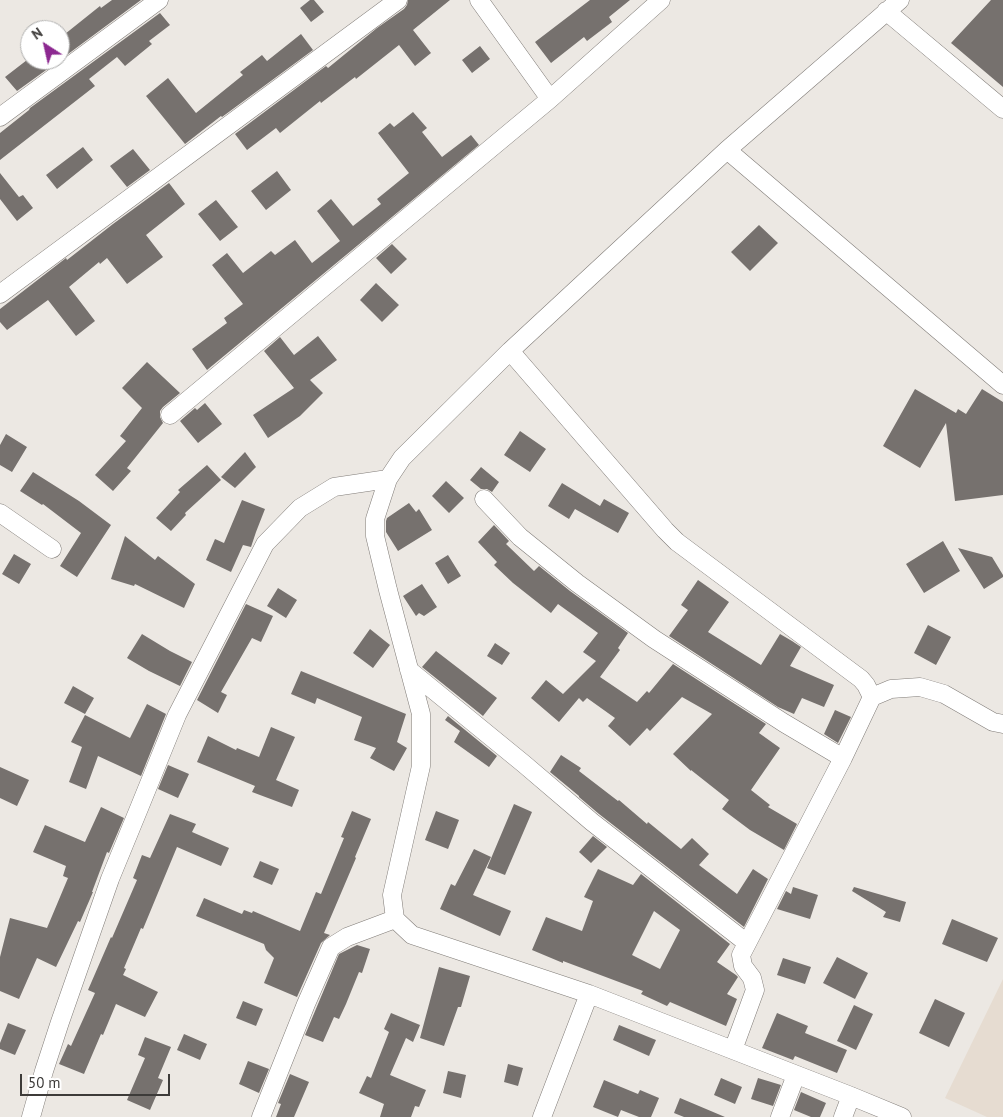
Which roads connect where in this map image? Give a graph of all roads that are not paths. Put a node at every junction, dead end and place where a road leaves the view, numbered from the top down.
1 (159, 0) edge
2 (398, 0) edge
3 (479, 0) edge
4 (661, 0) edge
5 (900, 0) edge
6 (886, 12) junction
7 (550, 98) junction
8 (1003, 109) edge
9 (0, 117) edge
10 (728, 150) junction
11 (0, 294) edge
12 (510, 351) junction
13 (1003, 385) edge
14 (170, 414) dead end
15 (388, 479) junction
16 (484, 499) dead end
17 (0, 513) edge
18 (52, 549) dead end
19 (410, 670) junction
20 (872, 697) junction
21 (1003, 724) edge
22 (843, 758) junction
23 (396, 919) junction
24 (747, 944) junction
25 (588, 994) junction
26 (733, 1050) junction
27 (796, 1075) junction
28 (851, 1096) junction
29 (31, 1117) edge
30 (261, 1117) edge
31 (542, 1117) edge
32 (780, 1117) edge
33 (843, 1117) edge
34 (902, 1117) edge

1 - 9 street
2 - 11 street
3 - 7 street
4 - 7 street
5 - 6 street
6 - 8 street
6 - 10 street
7 - 14 street
10 - 12 street
10 - 13 street
12 - 15 street
12 - 20 street
15 - 19 street
15 - 29 street
16 - 22 street
17 - 18 street
19 - 23 street
19 - 24 street
20 - 21 street
20 - 22 street
22 - 24 street
23 - 25 street
23 - 30 street
24 - 26 street
25 - 26 street
25 - 31 street
26 - 27 street
27 - 28 street
27 - 32 street
28 - 33 street
28 - 34 street

